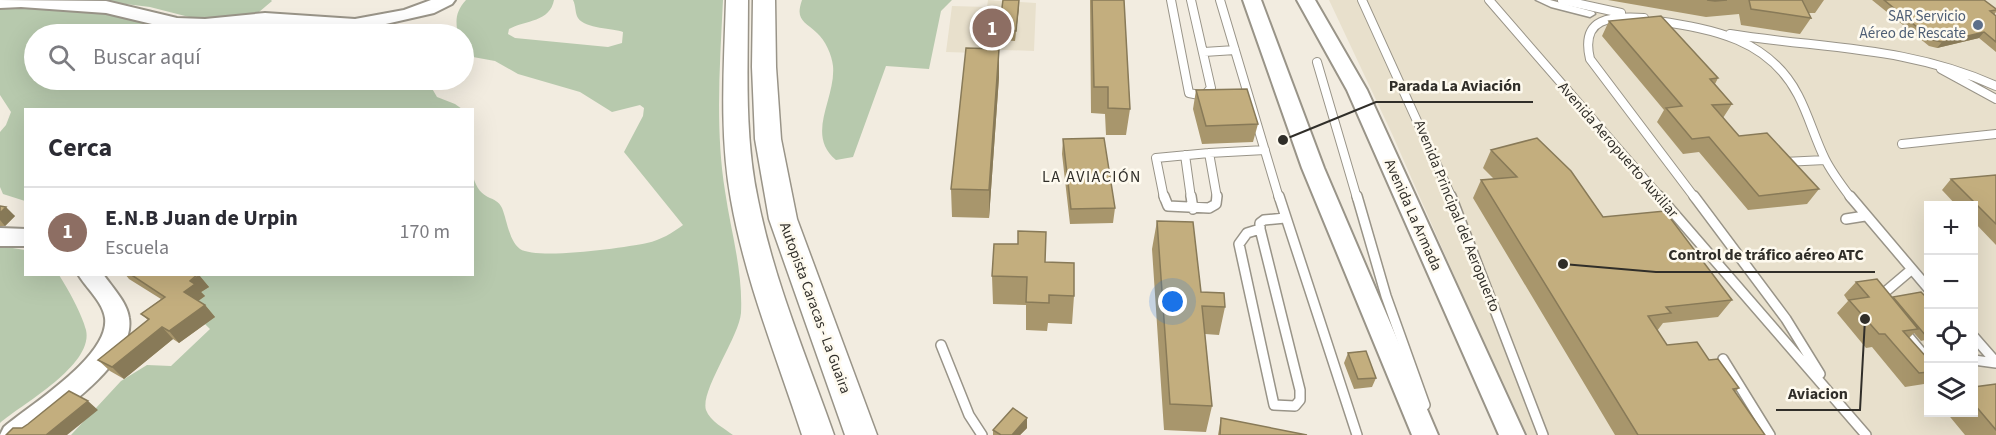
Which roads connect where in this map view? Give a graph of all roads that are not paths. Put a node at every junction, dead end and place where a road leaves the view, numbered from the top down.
1 (446, 0) edge
2 (737, 0) edge
3 (1172, 0) edge
4 (1191, 0) edge
5 (1220, 0) edge
6 (1362, 0) edge
7 (1489, 0) edge
8 (1541, 0) edge
9 (1562, 0) edge
10 (0, 3) edge
11 (1306, 3) edge
12 (1257, 5) edge
13 (768, 6) edge
14 (1590, 14) dead end
15 (1644, 18) junction
16 (177, 24) edge
17 (215, 24) edge
18 (333, 24) edge
19 (353, 24) edge
20 (1718, 31) junction
21 (1235, 50) junction
22 (1204, 52) junction
23 (1903, 56) junction
24 (1317, 62) dead end
25 (1996, 86) edge
26 (1996, 99) edge
27 (1996, 134) edge
28 (1902, 144) dead end
29 (1265, 150) junction
30 (1209, 153) junction
31 (1776, 154) edge
32 (1185, 155) junction
33 (1825, 160) junction
34 (1193, 209) junction
35 (1865, 216) junction
36 (1285, 218) junction
37 (1846, 219) dead end
38 (1260, 229) junction
39 (0, 237) edge
40 (24, 238) edge
41 (1911, 270) junction
42 (91, 276) edge
43 (1924, 283) edge
44 (1885, 308) edge
45 (1900, 327) edge
46 (1978, 342) edge
47 (941, 345) dead end
48 (1924, 354) edge
49 (1723, 359) dead end
50 (1978, 361) edge
51 (1996, 363) edge
52 (1831, 393) junction
53 (1428, 414) dead end
54 (1428, 430) edge
55 (13, 435) edge
56 (818, 435) edge
57 (861, 435) edge
58 (982, 435) edge
59 (1357, 435) edge
60 (1435, 435) edge
61 (1512, 435) edge
62 (1543, 435) edge
63 (1770, 435) edge
64 (1866, 435) edge

1 - 19 main road
2 - 56 highway
3 - 22 lane
4 - 22 lane
5 - 21 lane
6 - 62 lane, Avenida Principal del Aeropuerto
7 - 52 lane, Avenida Aeropuerto Auxiliar
8 - 14 street
9 - 15 lane
10 - 16 main road
11 - 61 main road, Avenida La Armada
12 - 54 main road
13 - 57 highway, Autopista Caracas - La Guaira
15 - 20 lane
15 - 52 lane
17 - 18 main road
20 - 23 lane
20 - 33 lane
21 - 22 lane
21 - 29 lane
23 - 25 lane
23 - 26 lane
24 - 53 lane
27 - 28 lane
29 - 30 lane
29 - 36 lane
30 - 32 lane
30 - 34 lane
31 - 33 lane
32 - 34 lane
32 - 34 lane
33 - 35 lane
35 - 37 lane
35 - 41 lane
36 - 38 lane
36 - 59 lane
38 - 38 lane
39 - 40 main road
41 - 43 lane
41 - 44 lane
42 - 55 main road
45 - 48 lane
46 - 51 lane
47 - 58 lane
49 - 63 lane
50 - 51 lane
52 - 64 lane, Avenida Aeropuerto Auxiliar
54 - 60 lane

